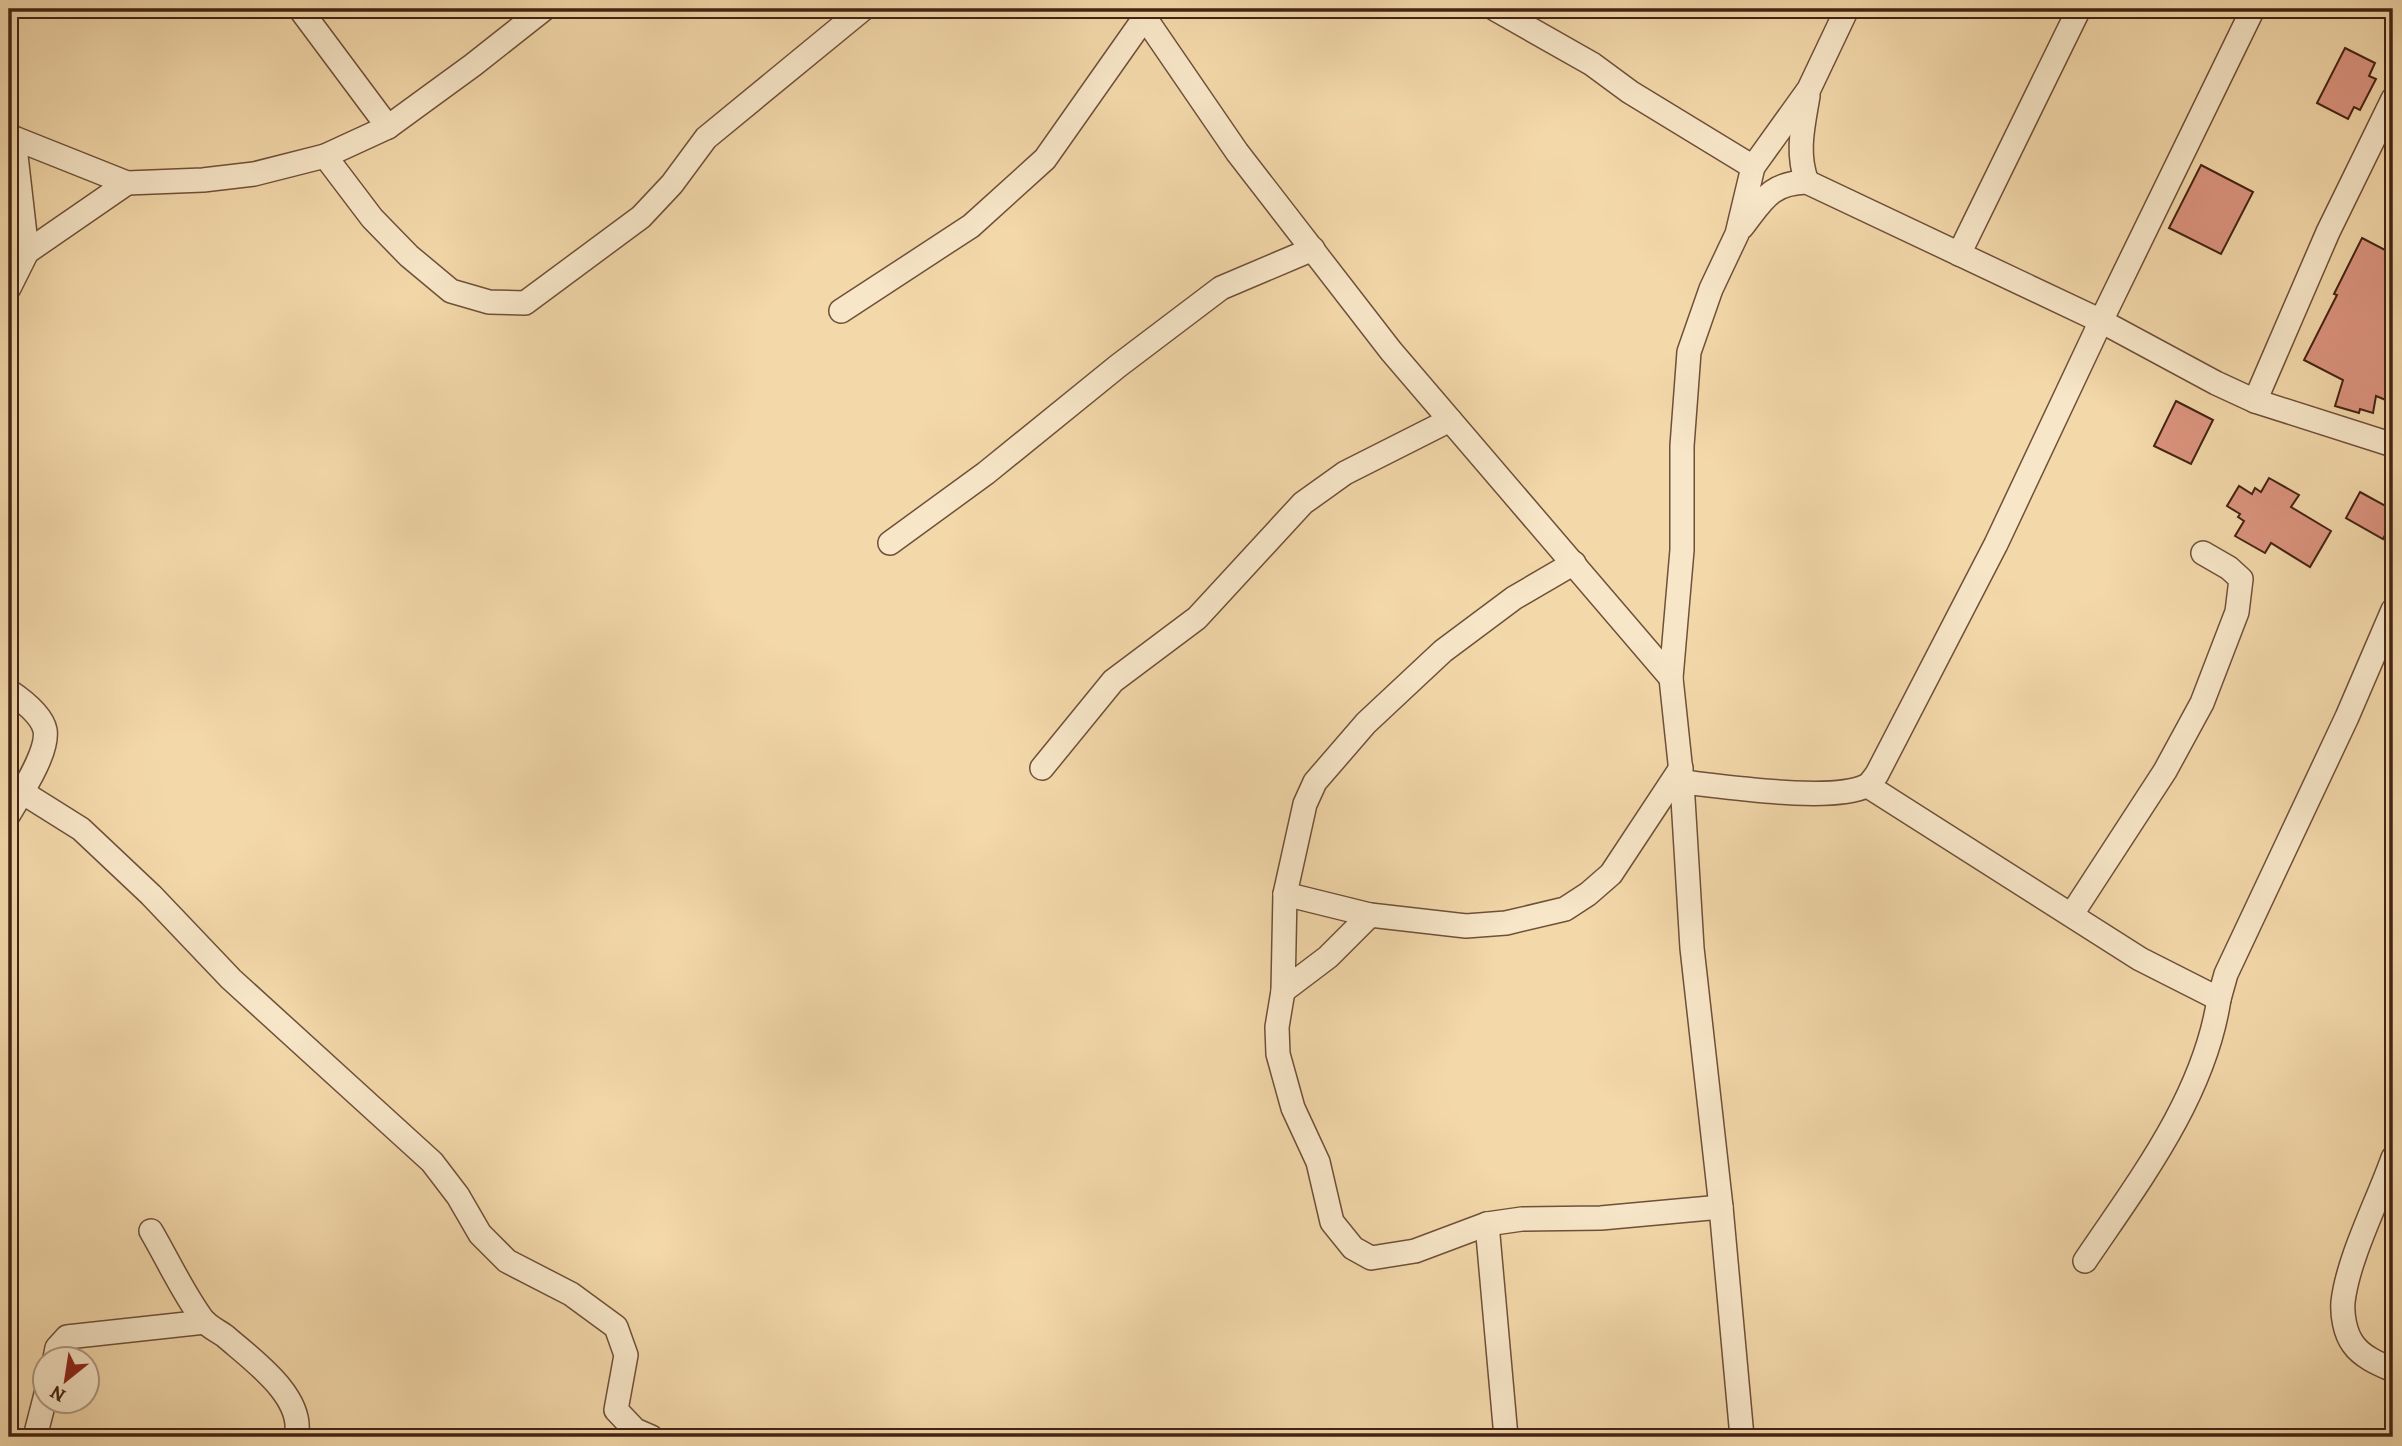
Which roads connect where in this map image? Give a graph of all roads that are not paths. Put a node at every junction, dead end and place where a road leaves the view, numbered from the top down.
1 (300, 9) edge
2 (544, 9) edge
3 (863, 9) edge
4 (1495, 9) edge
5 (1847, 9) edge
6 (2079, 9) edge
7 (2253, 9) edge
8 (1142, 13) edge
9 (1810, 89) junction
10 (2393, 99) edge
11 (388, 127) junction
12 (11, 137) edge
13 (325, 156) junction
14 (1752, 167) junction
15 (1807, 182) junction
16 (127, 183) junction
17 (1737, 234) junction
18 (1312, 249) junction
19 (27, 252) junction
20 (1959, 254) junction
21 (9, 288) edge
22 (841, 311) dead end
23 (2101, 321) junction
24 (2255, 401) junction
25 (1450, 420) junction
26 (2393, 445) edge
27 (890, 543) dead end
28 (2203, 553) dead end
29 (1574, 564) junction
30 (2393, 610) edge
31 (1671, 678) junction
32 (9, 691) edge
33 (1042, 768) dead end
34 (1682, 775) junction
35 (1868, 786) junction
36 (22, 792) junction
37 (9, 814) edge
38 (1285, 894) junction
39 (2072, 914) junction
40 (1370, 915) junction
41 (1283, 991) junction
42 (2219, 999) junction
43 (2393, 1158) edge
44 (1721, 1207) junction
45 (1487, 1224) junction
46 (151, 1231) dead end
47 (2085, 1261) dead end
48 (205, 1322) junction
49 (61, 1344) edge
50 (2393, 1370) edge
51 (40, 1414) edge
52 (34, 1437) edge
53 (296, 1437) edge
54 (651, 1437) edge
55 (1506, 1437) edge
56 (1742, 1437) edge

1 - 11 street
2 - 11 street
3 - 13 street
4 - 14 street
5 - 9 street
6 - 20 street
7 - 23 street
8 - 18 street
8 - 22 street
9 - 14 street
9 - 15 street
10 - 24 street
11 - 13 street
12 - 16 street
12 - 19 street
13 - 16 street
14 - 17 street
15 - 17 street
15 - 20 street
16 - 19 street
17 - 31 street
18 - 25 street
18 - 27 street
19 - 21 street
20 - 23 street
23 - 24 street
23 - 35 street
24 - 26 street
25 - 29 street
25 - 33 street
28 - 39 street
29 - 31 street
29 - 38 street
30 - 42 street
31 - 34 street
32 - 36 street
34 - 35 street
34 - 40 street
34 - 44 street
35 - 39 street
36 - 37 street
36 - 54 street
38 - 40 street
38 - 41 street
39 - 42 street
40 - 41 street
41 - 45 street
42 - 47 street
43 - 50 street
44 - 45 street
44 - 56 street
45 - 55 street
46 - 48 street
48 - 49 street
48 - 53 street
51 - 52 street

